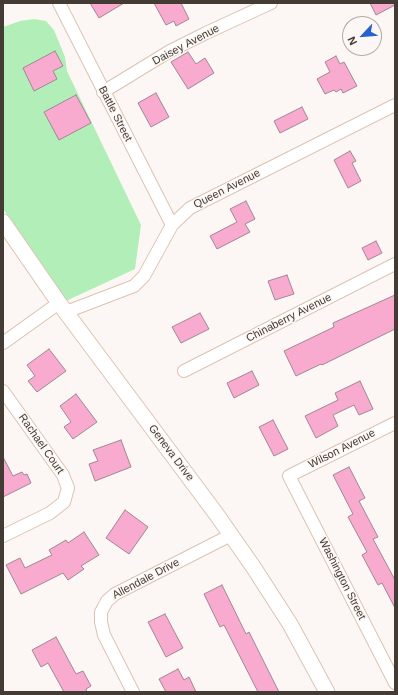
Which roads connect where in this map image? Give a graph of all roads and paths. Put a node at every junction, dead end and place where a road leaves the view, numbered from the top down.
1 (59, 3) edge
2 (271, 3) edge
3 (103, 92) junction
4 (395, 105) edge
5 (3, 222) edge
6 (172, 225) junction
7 (395, 264) edge
8 (62, 308) junction
9 (3, 343) edge
10 (184, 371) dead end
11 (3, 391) edge
12 (395, 423) edge
13 (289, 476) joint
14 (231, 535) junction
15 (3, 536) edge
16 (395, 683) edge
17 (133, 692) edge
18 (327, 692) edge

1 - 3 street, Battle Street
2 - 3 street, Daisey Avenue
3 - 6 street, Battle Street
4 - 6 street, Queen Avenue
5 - 8 main road, Geneva Drive
6 - 8 street, Queen Avenue
7 - 10 street, Chinaberry Avenue
8 - 9 street, Queen Avenue
8 - 14 main road, Geneva Drive
11 - 15 street, Rachael Court
12 - 13 street, Wilson Avenue
13 - 16 street, Washington Street
14 - 17 street, Allendale Drive
14 - 18 main road, Geneva Drive

